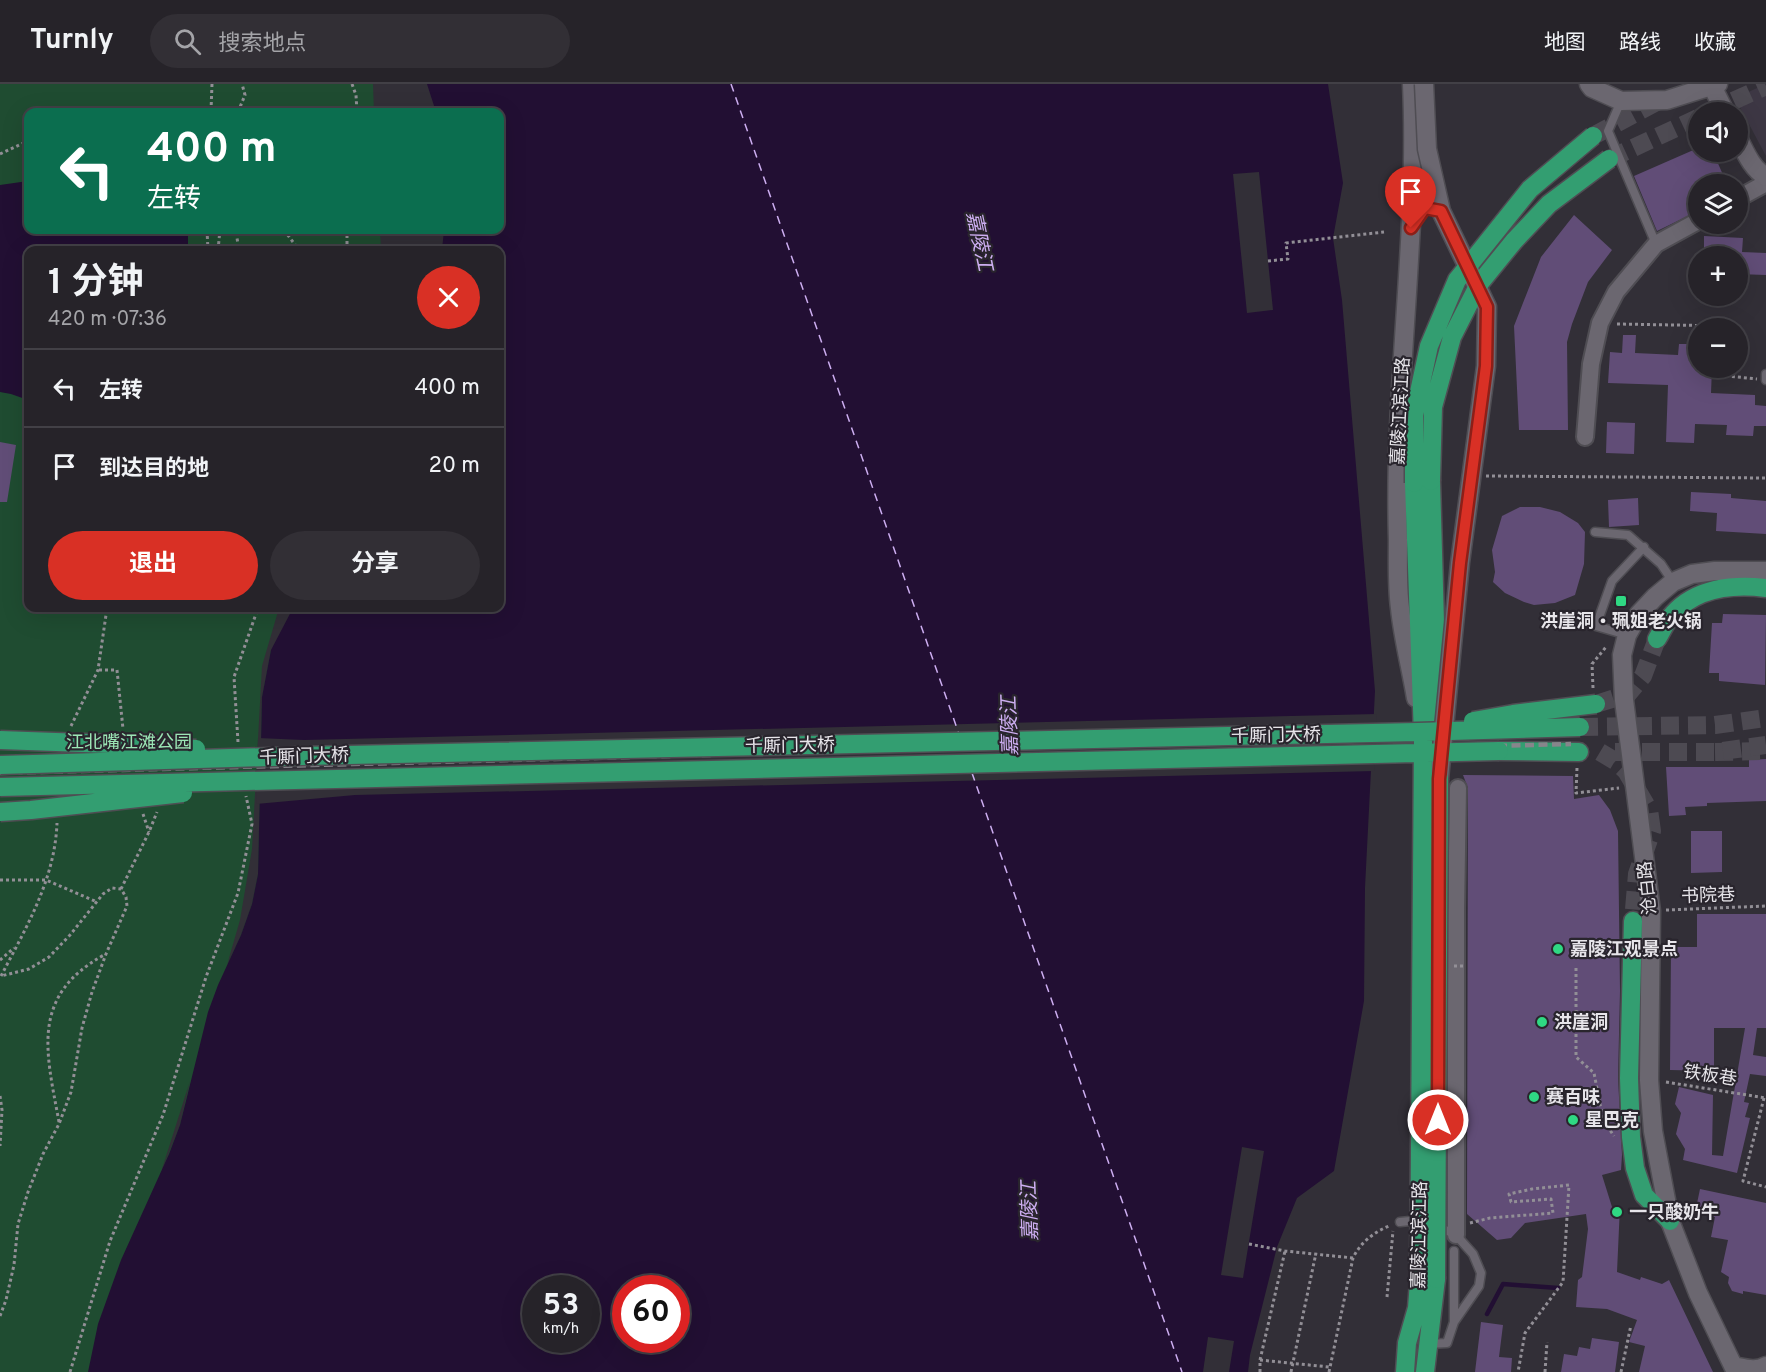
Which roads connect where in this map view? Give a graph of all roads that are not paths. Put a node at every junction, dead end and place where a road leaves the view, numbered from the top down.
1 (1412, 84) edge
2 (1424, 84) edge
3 (1589, 84) edge
4 (1715, 85) edge
5 (1621, 101) junction
6 (1721, 102) edge
7 (1593, 136) tunnel mouth
8 (1748, 158) edge
9 (1609, 159) tunnel mouth
10 (1766, 177) edge
11 (1766, 183) edge
12 (1748, 193) edge
13 (1441, 211) junction
14 (1688, 226) edge
15 (1411, 228) junction
16 (1656, 244) junction
17 (1585, 437) dead end
18 (1595, 532) dead end
19 (1644, 547) junction
20 (1766, 571) edge
21 (1673, 582) junction
22 (1766, 588) edge
23 (1627, 635) junction
24 (1657, 639) tunnel mouth
25 (1595, 699) tunnel mouth
26 (1580, 726) tunnel mouth
27 (1420, 734) junction
28 (0, 740) edge
29 (302, 756) junction
30 (1578, 760) road end
31 (0, 765) edge
32 (1439, 779) junction
33 (304, 780) junction
34 (0, 787) edge
35 (1458, 788) dead end
36 (0, 812) edge
37 (1633, 921) tunnel mouth
38 (1670, 1221) junction
39 (1397, 1222) road end
40 (1455, 1243) junction
41 (1427, 1281) junction
42 (1454, 1322) junction
43 (1427, 1344) junction
44 (1766, 1366) edge
45 (1735, 1369) edge
46 (1405, 1372) edge
47 (1425, 1372) edge

1 - 15 main road, 嘉陵江滨江路
2 - 13 main road, 嘉陵江滨江路, bridge
3 - 5 main road
4 - 5 main road
4 - 6 main road
5 - 16 lane
7 - 27 main road, 嘉陵江滨江路, bridge
8 - 10 main road
9 - 32 main road, 嘉陵江滨江路, bridge
11 - 12 street
13 - 15 main road
13 - 32 main road, 嘉陵江滨江路, bridge
14 - 16 street
15 - 27 main road, 嘉陵江滨江路
16 - 17 street
18 - 19 lane
19 - 21 lane
19 - 23 lane
20 - 21 main road, 沧白路
21 - 23 main road, 沧白路
22 - 24 main road
23 - 38 main road, 沧白路
25 - 27 main road, bridge
26 - 27 main road, 千厮门大桥, bridge
27 - 29 main road, 千厮门大桥, bridge
27 - 41 main road, 嘉陵江滨江路, bridge
28 - 29 main road, bridge
29 - 31 main road, 千厮门大桥, bridge
30 - 33 main road, 千厮门大桥, bridge
32 - 41 main road, 嘉陵江滨江路, bridge
33 - 34 main road, 千厮门大桥, bridge
33 - 36 main road, bridge
35 - 40 street
37 - 38 main road
38 - 45 main road, 沧白路
39 - 40 lane
40 - 42 lane
40 - 42 lane
41 - 43 main road, 嘉陵江滨江路
41 - 46 main road, 嘉陵江滨江路
42 - 43 lane
43 - 47 main road, 嘉陵江滨江路
44 - 45 main road

